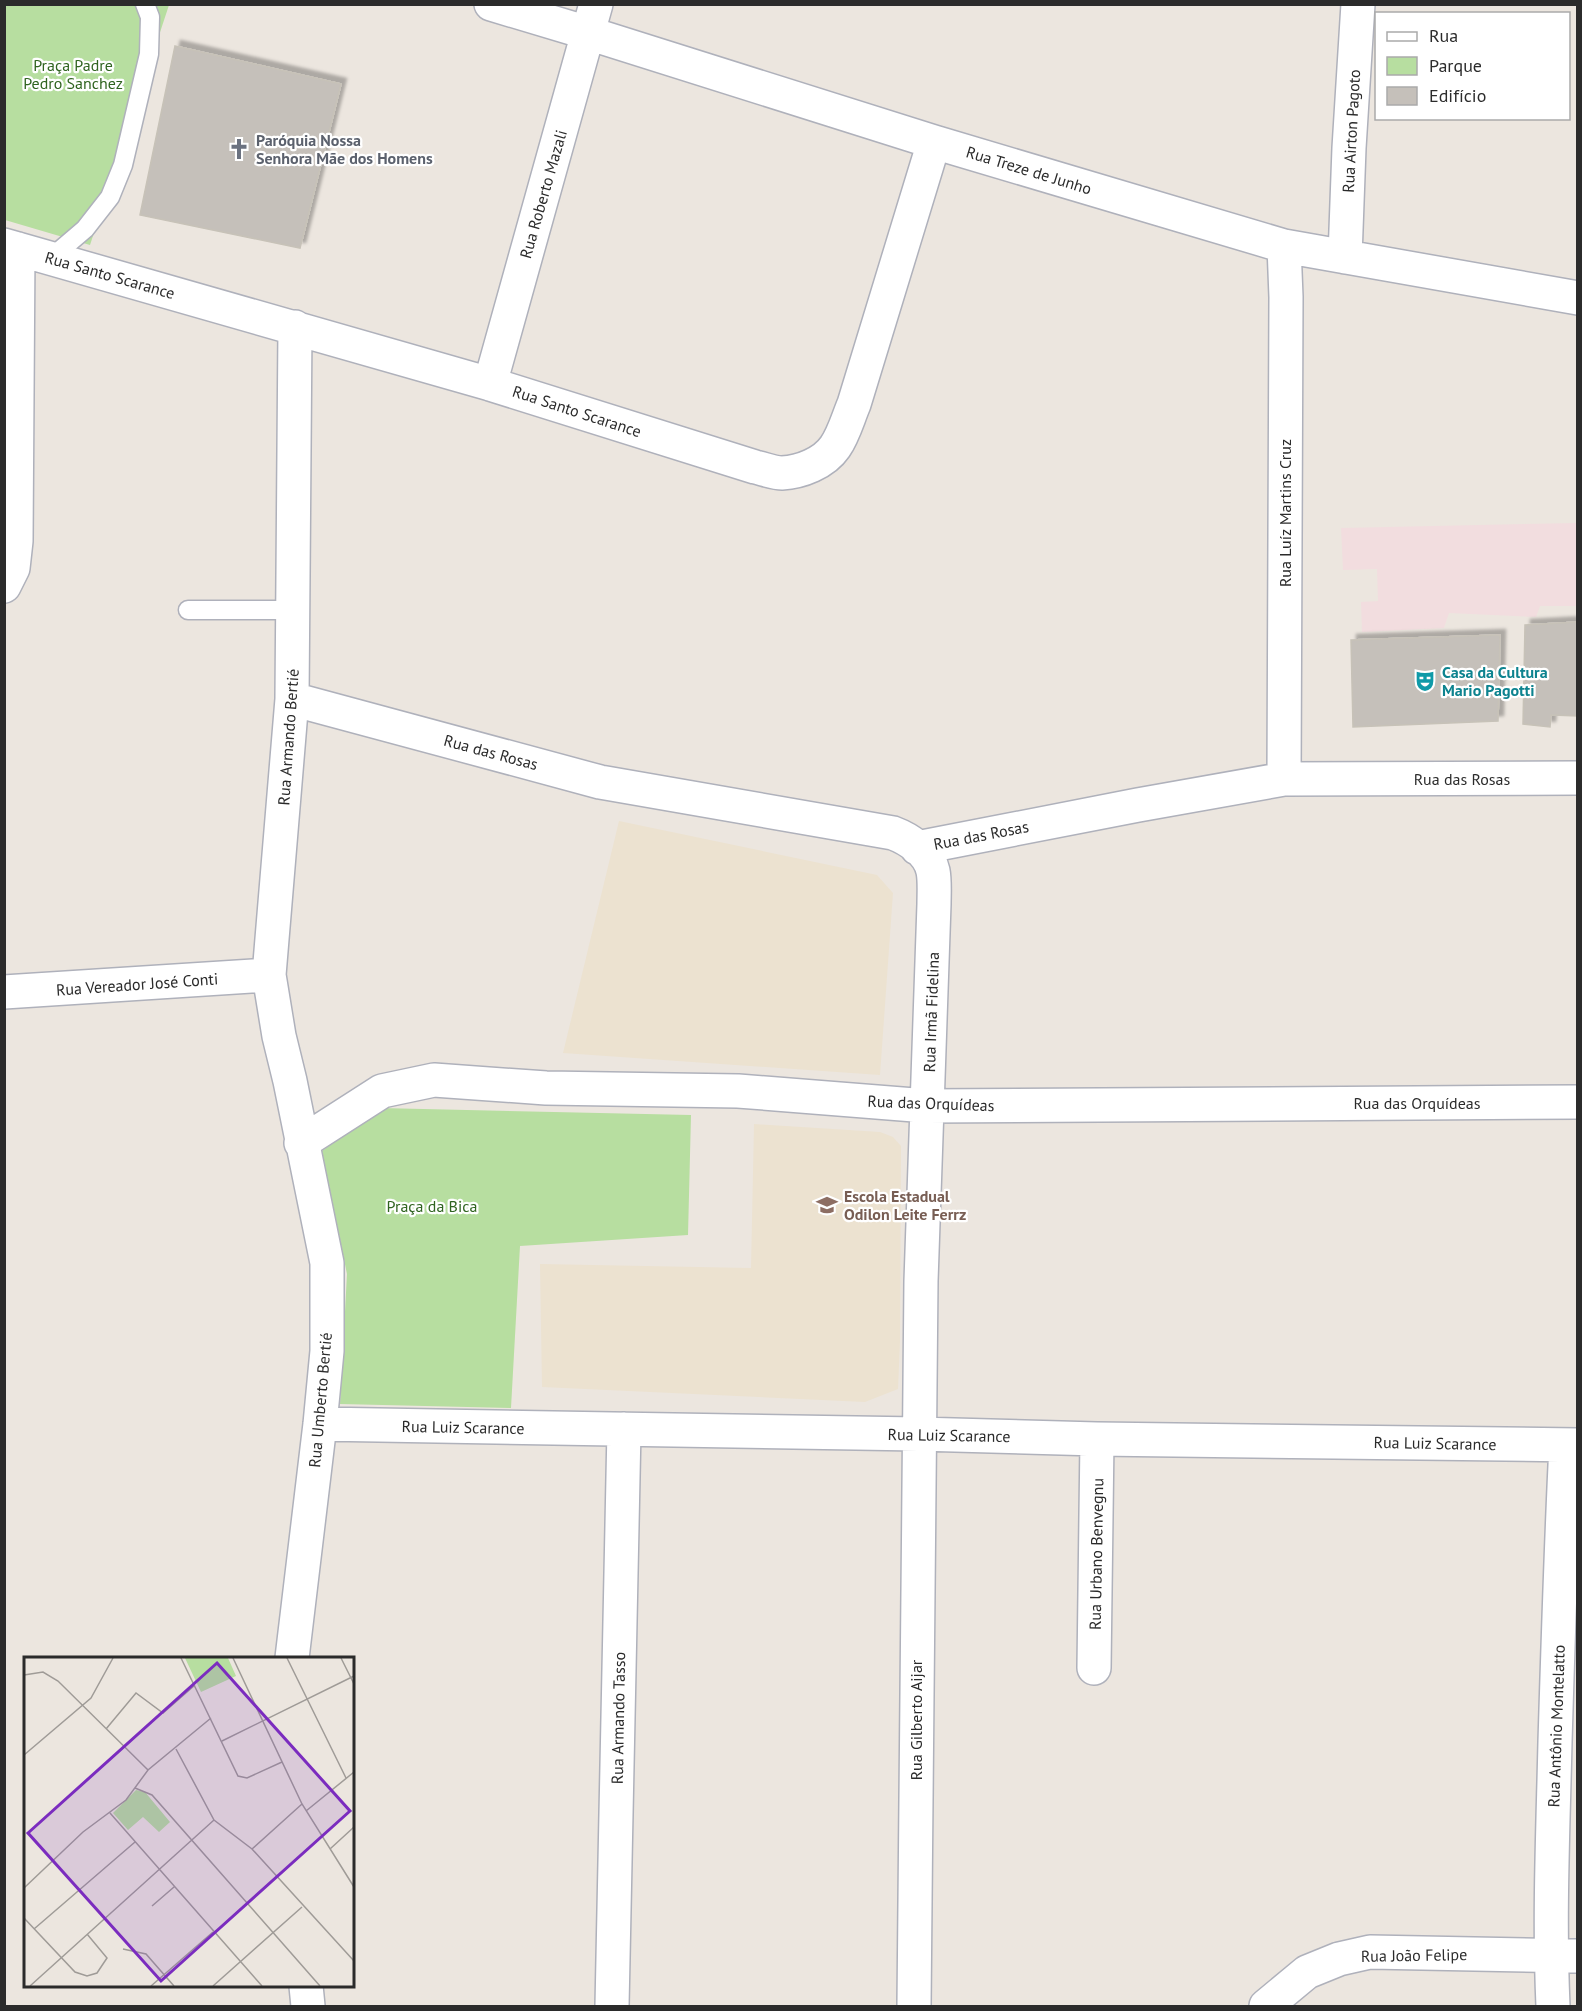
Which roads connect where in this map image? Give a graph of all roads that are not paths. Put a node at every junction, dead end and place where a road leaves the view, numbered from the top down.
1 (145, 4) edge
2 (490, 4) edge
3 (1358, 4) edge
4 (592, 19) edge
5 (934, 142) junction
6 (1284, 246) junction
7 (11, 247) edge
8 (1346, 257) junction
9 (51, 258) junction
10 (1578, 298) edge
11 (295, 327) junction
12 (490, 384) junction
13 (4, 586) edge
14 (188, 610) dead end
15 (293, 610) junction
16 (292, 699) junction
17 (1578, 778) edge
18 (1284, 779) junction
19 (917, 848) junction
20 (269, 975) junction
21 (4, 992) edge
22 (1578, 1102) edge
23 (927, 1106) junction
24 (302, 1143) junction
25 (321, 1424) junction
26 (624, 1429) junction
27 (918, 1434) junction
28 (1098, 1439) junction
29 (1572, 1445) edge
30 (292, 1657) edge
31 (1094, 1668) dead end
32 (1564, 1955) edge
33 (306, 1987) edge
34 (308, 2007) edge
35 (612, 2007) edge
36 (914, 2007) edge
37 (1266, 2007) edge
38 (1553, 2007) edge

1 - 9 lane
2 - 4 street, Rua Treze de Junho
3 - 8 street, Rua Airton Pagoto
4 - 5 street, Rua Treze de Junho
4 - 12 street, Rua Roberto Mazali
5 - 6 street, Rua Treze de Junho
5 - 12 street, Rua Santo Scarance
6 - 8 street, Rua Treze de Junho
6 - 18 street, Rua Luíz Martins Cruz
7 - 9 street, Rua Santo Scarance
7 - 13 street
8 - 10 street, Rua Treze de Junho
9 - 11 street, Rua Santo Scarance
11 - 12 street, Rua Santo Scarance
11 - 15 street, Rua Armando Bertié
14 - 15 lane
15 - 16 street, Rua Armando Bertié
16 - 19 street, Rua das Rosas
16 - 20 street, Rua Armando Bertié
17 - 18 street, Rua das Rosas
18 - 19 street, Rua das Rosas
19 - 23 street, Rua Irmã Fidelina
20 - 21 street, Rua Vereador José Conti
20 - 24 street, Rua Armando Bertié
22 - 23 street, Rua das Orquídeas
23 - 24 street, Rua das Orquídeas
23 - 27 street, Rua Irmã Fidelina
24 - 25 street, Rua Umberto Bertié
25 - 26 street, Rua Luiz Scarance
25 - 30 street, Rua Umberto Bertié
26 - 27 street, Rua Luiz Scarance
26 - 35 street, Rua Armando Tasso
27 - 28 street, Rua Luiz Scarance
27 - 36 street, Rua Gilberto Aijar
28 - 29 street, Rua Luiz Scarance
28 - 31 street, Rua Urbano Benvegnu
29 - 32 street, Rua Antônio Montelatto
32 - 37 street, Rua João Felipe
32 - 38 street, Rua Antônio Montelatto
33 - 34 street

